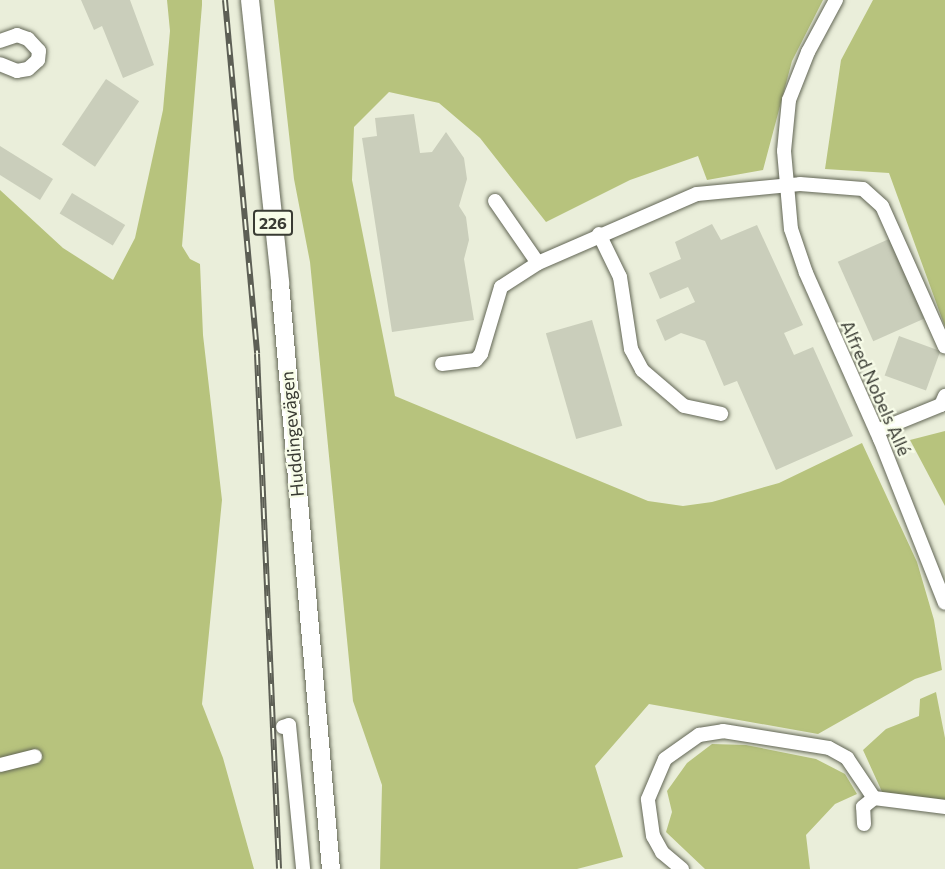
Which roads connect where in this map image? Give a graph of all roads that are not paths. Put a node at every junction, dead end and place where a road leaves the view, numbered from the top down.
1 (250, 0) edge
2 (836, 0) edge
3 (0, 41) edge
4 (0, 64) edge
5 (784, 184) junction
6 (495, 201) dead end
7 (599, 234) junction
8 (538, 263) junction
9 (945, 347) edge
10 (442, 364) dead end
11 (945, 396) edge
12 (721, 414) dead end
13 (877, 431) junction
14 (945, 603) edge
15 (283, 727) dead end
16 (35, 756) dead end
17 (0, 765) edge
18 (874, 798) junction
19 (945, 807) edge
20 (864, 824) dead end
21 (303, 869) edge
22 (331, 869) edge
23 (682, 869) edge

1 - 22 main road, Huddingevägen / 226
2 - 5 street, Alfred Nobels Allé
3 - 4 street
5 - 7 street
5 - 9 street
5 - 13 street, Alfred Nobels Allé
6 - 8 street
7 - 8 street
7 - 12 street
8 - 10 street
11 - 13 street
13 - 14 street, Alfred Nobels Allé
15 - 21 street
16 - 17 street
18 - 19 street
18 - 20 street
18 - 23 street

